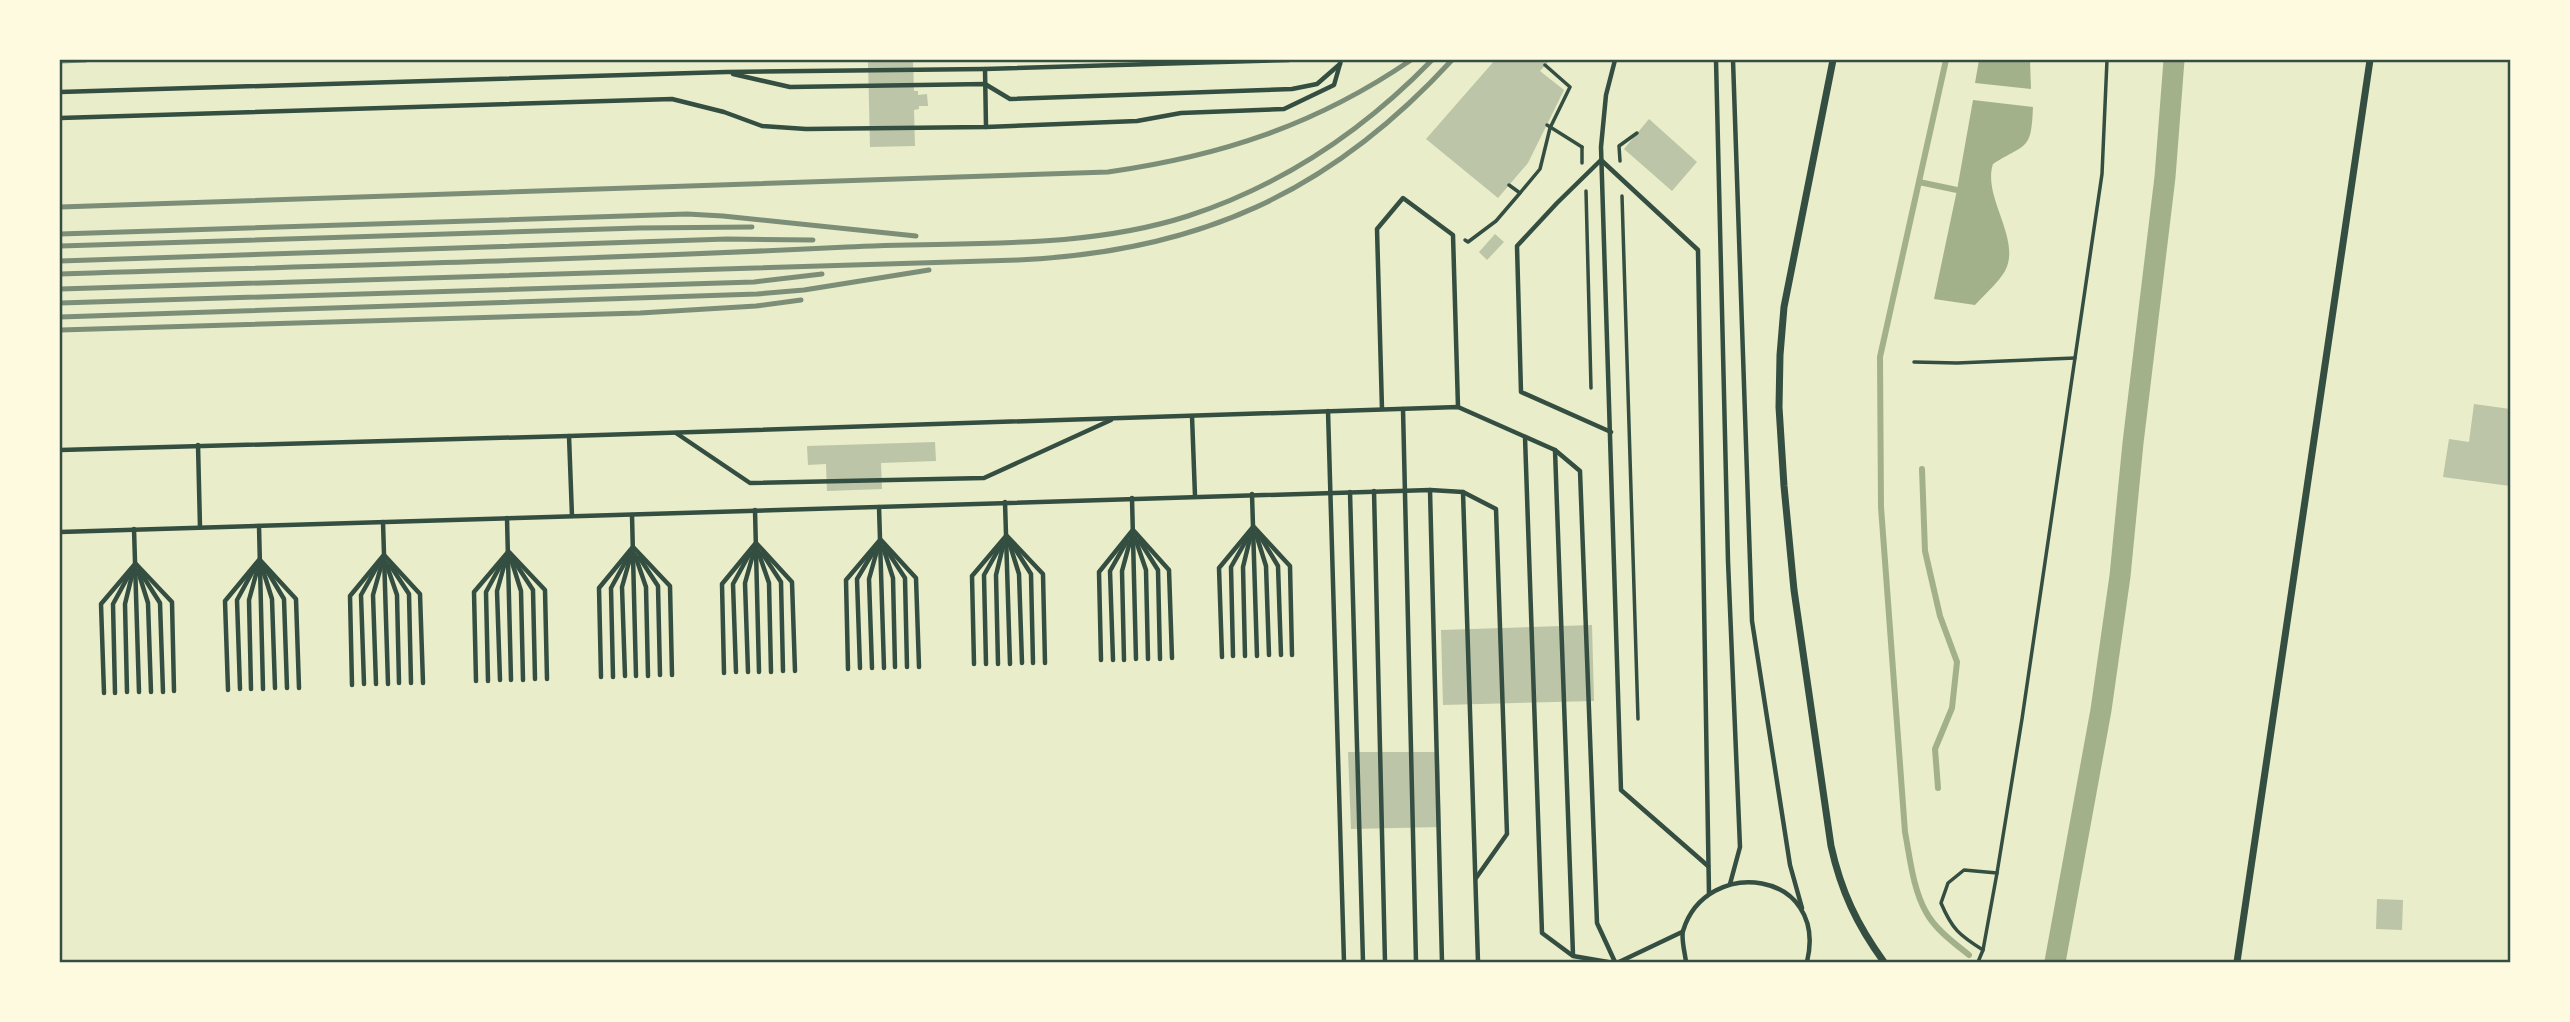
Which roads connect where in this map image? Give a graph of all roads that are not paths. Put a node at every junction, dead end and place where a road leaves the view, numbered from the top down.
1 (1289, 60) edge
2 (1615, 60) edge
3 (1716, 60) edge
4 (1733, 60) edge
5 (1833, 60) edge
6 (2370, 60) edge
7 (1340, 62) edge
8 (985, 69) junction
9 (726, 72) junction
10 (985, 84) junction
11 (60, 92) edge
12 (60, 118) edge
13 (986, 127) junction
14 (1601, 160) junction
15 (1458, 407) junction
16 (1382, 409) junction
17 (1403, 409) junction
18 (1328, 411) junction
19 (1192, 416) junction
20 (1115, 418) junction
21 (1612, 432) junction
22 (676, 433) junction
23 (569, 436) junction
24 (1525, 437) junction
25 (198, 445) junction
26 (60, 450) edge
27 (1555, 450) junction
28 (1430, 490) junction
29 (1374, 491) junction
30 (1405, 491) junction
31 (1329, 492) junction
32 (1350, 492) junction
33 (1463, 492) junction
34 (1252, 494) junction
35 (1195, 496) junction
36 (1132, 498) junction
37 (1005, 502) junction
38 (879, 506) junction
39 (755, 510) junction
40 (632, 515) junction
41 (572, 516) junction
42 (507, 519) junction
43 (383, 522) junction
44 (259, 526) junction
45 (200, 527) junction
46 (1254, 527) junction
47 (134, 529) junction
48 (1133, 531) junction
49 (60, 532) edge
50 (1006, 535) junction
51 (880, 539) junction
52 (756, 543) junction
53 (633, 547) junction
54 (508, 551) junction
55 (384, 555) junction
56 (260, 559) junction
57 (135, 563) junction
58 (1281, 655) dead end
59 (1292, 655) dead end
60 (1233, 656) dead end
61 (1245, 656) dead end
62 (1257, 656) dead end
63 (1269, 656) dead end
64 (1222, 657) dead end
65 (1136, 659) dead end
66 (1148, 659) dead end
67 (1160, 659) dead end
68 (1172, 659) dead end
69 (1101, 660) dead end
70 (1113, 660) dead end
71 (1124, 660) dead end
72 (1022, 663) dead end
73 (1033, 663) dead end
74 (1045, 663) dead end
75 (974, 664) dead end
76 (986, 664) dead end
77 (998, 664) dead end
78 (1010, 664) dead end
79 (895, 667) dead end
80 (907, 667) dead end
81 (919, 667) dead end
82 (860, 668) dead end
83 (872, 668) dead end
84 (884, 668) dead end
85 (848, 669) dead end
86 (771, 671) dead end
87 (783, 671) dead end
88 (795, 671) dead end
89 (748, 672) dead end
90 (759, 672) dead end
91 (724, 673) dead end
92 (736, 673) dead end
93 (672, 675) dead end
94 (625, 676) dead end
95 (636, 676) dead end
96 (648, 676) dead end
97 (660, 676) dead end
98 (601, 677) dead end
99 (613, 677) dead end
100 (535, 679) dead end
101 (547, 679) dead end
102 (500, 680) dead end
103 (512, 680) dead end
104 (523, 680) dead end
105 (476, 681) dead end
106 (488, 681) dead end
107 (411, 683) dead end
108 (423, 683) dead end
109 (364, 684) dead end
110 (376, 684) dead end
111 (388, 684) dead end
112 (400, 684) dead end
113 (352, 685) dead end
114 (275, 688) dead end
115 (287, 688) dead end
116 (299, 688) dead end
117 (240, 689) dead end
118 (251, 689) dead end
119 (263, 689) dead end
120 (228, 690) dead end
121 (174, 691) dead end
122 (127, 692) dead end
123 (139, 692) dead end
124 (151, 692) dead end
125 (163, 692) dead end
126 (104, 693) dead end
127 (116, 693) dead end
128 (1708, 866) junction
129 (1476, 878) junction
130 (1730, 884) junction
131 (1709, 894) junction
132 (1802, 908) junction
133 (1682, 932) junction
134 (1573, 956) junction
135 (1344, 962) edge
136 (1363, 962) edge
137 (1385, 962) edge
138 (1416, 962) edge
139 (1442, 962) edge
140 (1478, 962) edge
141 (1608, 962) edge
142 (1617, 962) edge
143 (1686, 962) edge
144 (1807, 962) edge
145 (1884, 962) edge
146 (2237, 962) edge

1 - 8 lane
2 - 14 lane
3 - 130 lane
4 - 132 lane
5 - 145 street
6 - 146 street
7 - 10 lane
7 - 13 lane
8 - 9 lane
8 - 10 lane
9 - 10 lane
9 - 11 lane
10 - 13 lane
12 - 13 lane
14 - 21 lane
14 - 21 lane
14 - 128 lane
15 - 16 lane
15 - 17 lane
15 - 24 lane
16 - 17 lane
16 - 18 lane
17 - 30 lane
18 - 19 lane
18 - 31 lane
19 - 20 lane
19 - 35 lane
20 - 22 lane
20 - 22 lane
21 - 128 lane
22 - 23 lane
23 - 25 lane
23 - 41 lane
24 - 27 lane
24 - 134 lane
25 - 26 lane
25 - 45 lane
27 - 134 lane
27 - 142 lane
28 - 30 lane
28 - 33 lane
28 - 139 lane
29 - 30 lane
29 - 32 lane
29 - 137 lane
30 - 138 lane
31 - 32 lane
31 - 34 lane
31 - 135 lane
32 - 136 lane
33 - 129 lane
33 - 129 lane
34 - 35 lane
34 - 46 lane
35 - 36 lane
36 - 37 lane
36 - 48 lane
37 - 38 lane
37 - 50 lane
38 - 39 lane
38 - 51 lane
39 - 40 lane
39 - 52 lane
40 - 41 lane
40 - 53 lane
41 - 42 lane
42 - 43 lane
42 - 54 lane
43 - 44 lane
43 - 55 lane
44 - 45 lane
44 - 56 lane
45 - 47 lane
46 - 58 lane
46 - 59 lane
46 - 60 lane
46 - 61 lane
46 - 62 lane
46 - 63 lane
46 - 64 lane
47 - 49 lane
47 - 57 lane
48 - 65 lane
48 - 66 lane
48 - 67 lane
48 - 68 lane
48 - 69 lane
48 - 70 lane
48 - 71 lane
50 - 72 lane
50 - 73 lane
50 - 74 lane
50 - 75 lane
50 - 76 lane
50 - 77 lane
50 - 78 lane
51 - 79 lane
51 - 80 lane
51 - 81 lane
51 - 82 lane
51 - 83 lane
51 - 84 lane
51 - 85 lane
52 - 86 lane
52 - 87 lane
52 - 88 lane
52 - 89 lane
52 - 90 lane
52 - 91 lane
52 - 92 lane
53 - 93 lane
53 - 94 lane
53 - 95 lane
53 - 96 lane
53 - 97 lane
53 - 98 lane
53 - 99 lane
54 - 100 lane
54 - 101 lane
54 - 102 lane
54 - 103 lane
54 - 104 lane
54 - 105 lane
54 - 106 lane
55 - 107 lane
55 - 108 lane
55 - 109 lane
55 - 110 lane
55 - 111 lane
55 - 112 lane
55 - 113 lane
56 - 114 lane
56 - 115 lane
56 - 116 lane
56 - 117 lane
56 - 118 lane
56 - 119 lane
56 - 120 lane
57 - 121 lane
57 - 122 lane
57 - 123 lane
57 - 124 lane
57 - 125 lane
57 - 126 lane
57 - 127 lane
128 - 131 lane
129 - 140 lane
130 - 131 lane
130 - 132 lane
131 - 133 lane
132 - 144 lane
133 - 142 lane
133 - 143 lane
134 - 141 lane

